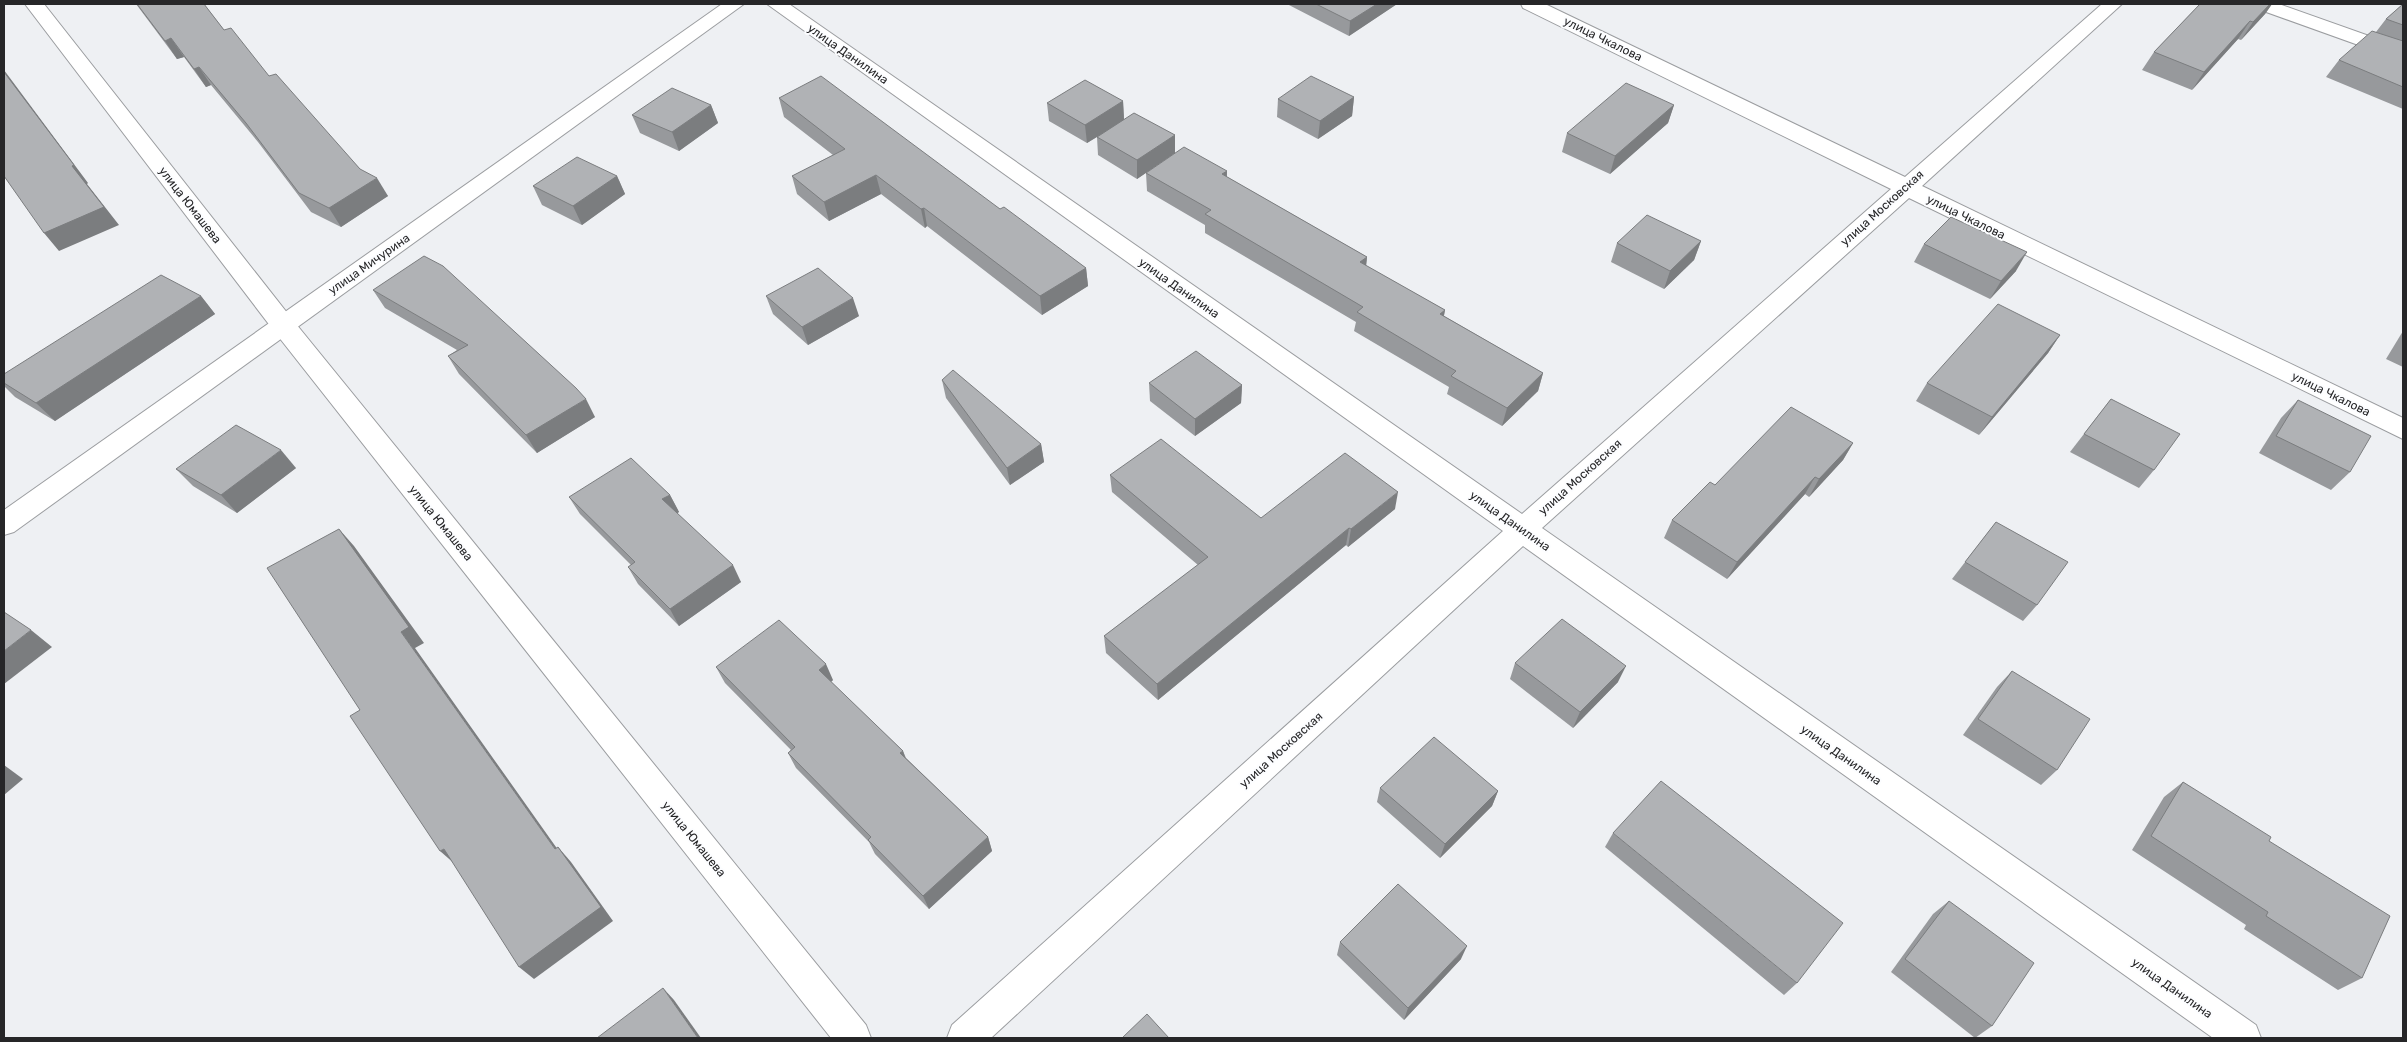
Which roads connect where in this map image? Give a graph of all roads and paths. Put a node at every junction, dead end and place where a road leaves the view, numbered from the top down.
1 (34, 4) edge
2 (734, 4) edge
3 (777, 4) edge
4 (1530, 4) edge
5 (2113, 4) edge
6 (2262, 4) edge
7 (2403, 55) edge
8 (1905, 187) junction
9 (283, 325) junction
10 (2403, 429) edge
11 (4, 524) edge
12 (1522, 530) junction
13 (853, 1038) edge
14 (964, 1038) edge
15 (2243, 1038) edge

1 - 9 street, улица Юмашева
2 - 9 street, улица Мичурина
3 - 12 street, улица Данилина
4 - 8 street, улица Чкалова
5 - 8 street, улица Московская
6 - 7 street
8 - 10 street, улица Чкалова
8 - 12 street, улица Московская
9 - 11 street, улица Мичурина
9 - 13 street, улица Юмашева
12 - 14 street, улица Московская
12 - 15 street, улица Данилина

